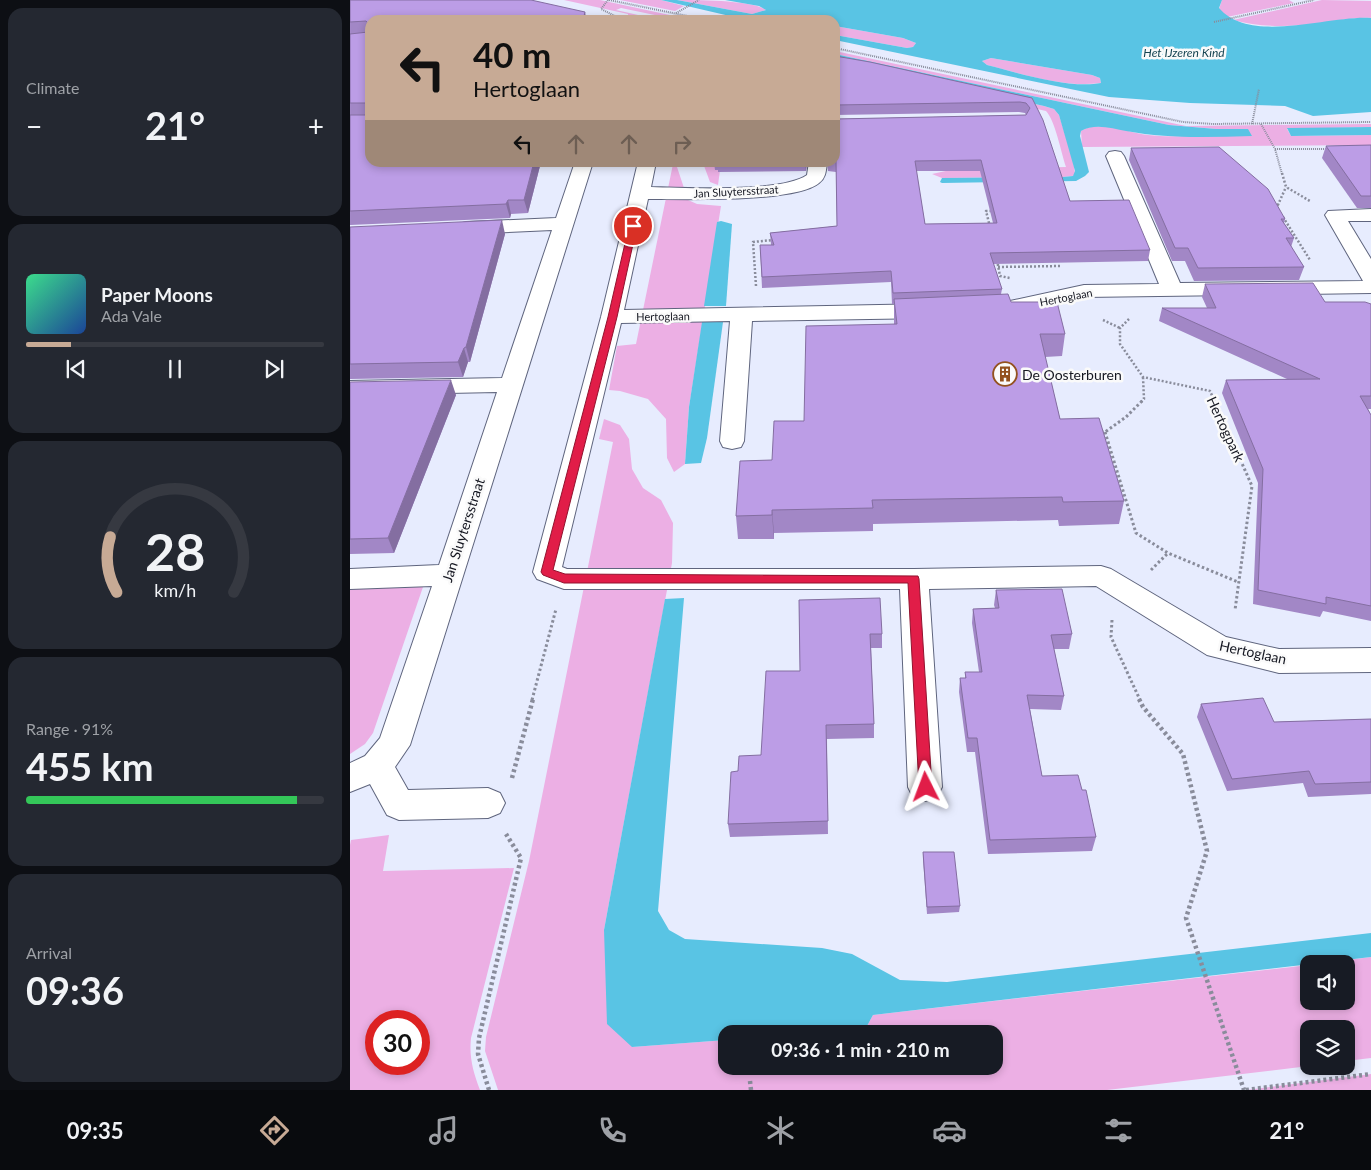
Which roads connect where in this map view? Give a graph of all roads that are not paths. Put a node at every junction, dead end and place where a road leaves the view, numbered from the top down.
1 (1115, 156) dead end
2 (582, 167) edge
3 (646, 167) edge
4 (818, 167) edge
5 (639, 193) junction
6 (1371, 215) edge
7 (564, 224) junction
8 (446, 229) edge
9 (1371, 277) edge
10 (1371, 287) edge
11 (1171, 288) junction
12 (988, 310) edge
13 (949, 311) edge
14 (750, 315) junction
15 (612, 317) junction
16 (511, 385) junction
17 (350, 388) edge
18 (732, 441) dead end
19 (448, 575) junction
20 (350, 579) edge
21 (914, 579) junction
22 (1371, 660) edge
23 (363, 772) edge
24 (926, 787) dead end
25 (499, 795) road end

1 - 11 street
2 - 7 street, Jan Sluytersstraat
3 - 5 street
4 - 5 street, Jan Sluytersstraat
5 - 15 street
6 - 9 street
7 - 8 street
7 - 16 street, Jan Sluytersstraat
10 - 11 street, Hertoglaan
11 - 12 street, Hertoglaan
13 - 14 street, Hertoglaan
14 - 15 street, Hertoglaan
14 - 18 street
15 - 21 street, Hertoglaan
16 - 17 street
16 - 19 street, Jan Sluytersstraat
19 - 20 street
19 - 23 street, Jan Sluytersstraat
21 - 22 street, Hertoglaan
21 - 24 street
23 - 25 street, Jan Sluytersstraat

